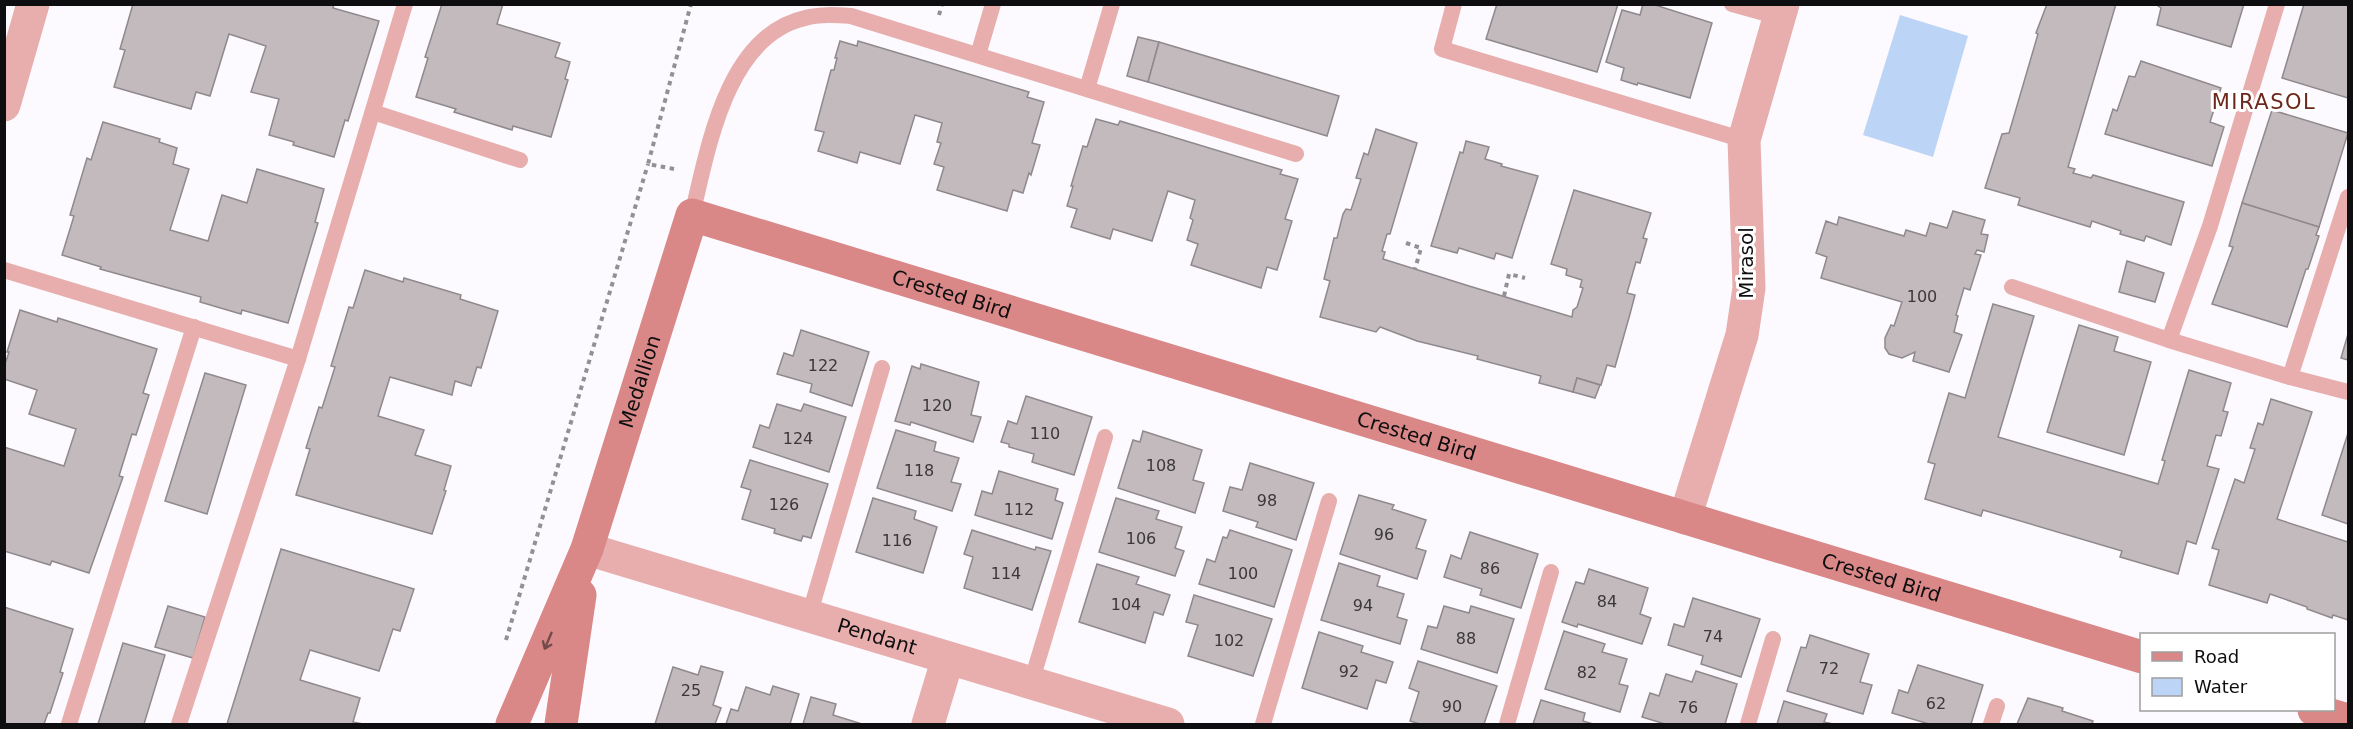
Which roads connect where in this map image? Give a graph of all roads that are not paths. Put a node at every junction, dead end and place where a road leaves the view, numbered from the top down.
1 (33, 4) edge
2 (405, 4) edge
3 (993, 4) edge
4 (1112, 4) edge
5 (1454, 4) edge
6 (1732, 4) edge
7 (2277, 4) edge
8 (1781, 11) edge
9 (14, 37) edge
10 (978, 55) junction
11 (1087, 89) junction
12 (4, 105) edge
13 (373, 112) junction
14 (1744, 140) junction
15 (1296, 154) dead end
16 (520, 160) dead end
17 (2349, 197) edge
18 (692, 215) junction
19 (4, 270) edge
20 (2012, 287) dead end
21 (194, 327) junction
22 (2169, 340) junction
23 (298, 358) junction
24 (882, 368) dead end
25 (2290, 377) junction
26 (2349, 392) edge
27 (1105, 437) dead end
28 (1329, 501) dead end
29 (1685, 518) junction
30 (587, 549) junction
31 (1551, 572) dead end
32 (809, 616) junction
33 (1773, 639) dead end
34 (2140, 656) edge
35 (948, 658) junction
36 (1031, 683) junction
37 (1997, 706) dead end
38 (2318, 711) edge
39 (2349, 720) edge
40 (69, 724) edge
41 (179, 724) edge
42 (512, 724) edge
43 (561, 724) edge
44 (928, 724) edge
45 (1168, 724) edge
46 (1263, 724) edge
47 (1507, 724) edge
48 (1748, 724) edge
49 (1991, 724) edge

1 - 9 street
2 - 13 lane
3 - 10 lane
4 - 11 lane
5 - 14 lane
6 - 8 lane
7 - 22 lane
8 - 14 street, Mirasol
9 - 12 street
10 - 11 lane
10 - 18 lane
11 - 15 lane
13 - 16 lane
13 - 23 lane
14 - 29 street, Mirasol
17 - 25 lane
18 - 29 street, Crested Bird
18 - 30 street, Medallion
19 - 21 lane
20 - 22 lane
21 - 23 lane
21 - 40 lane
22 - 25 lane
23 - 41 lane
24 - 32 lane
25 - 26 lane
27 - 36 lane
28 - 46 lane
29 - 34 street, Crested Bird
30 - 32 street, Pendant
30 -> 42 street, Medallion
30 - 43 street, Medallion
31 - 47 lane
32 - 35 street, Pendant
33 - 48 lane
35 - 36 street, Pendant
35 - 44 street
36 - 45 street, Pendant
37 - 49 lane
38 - 39 street

